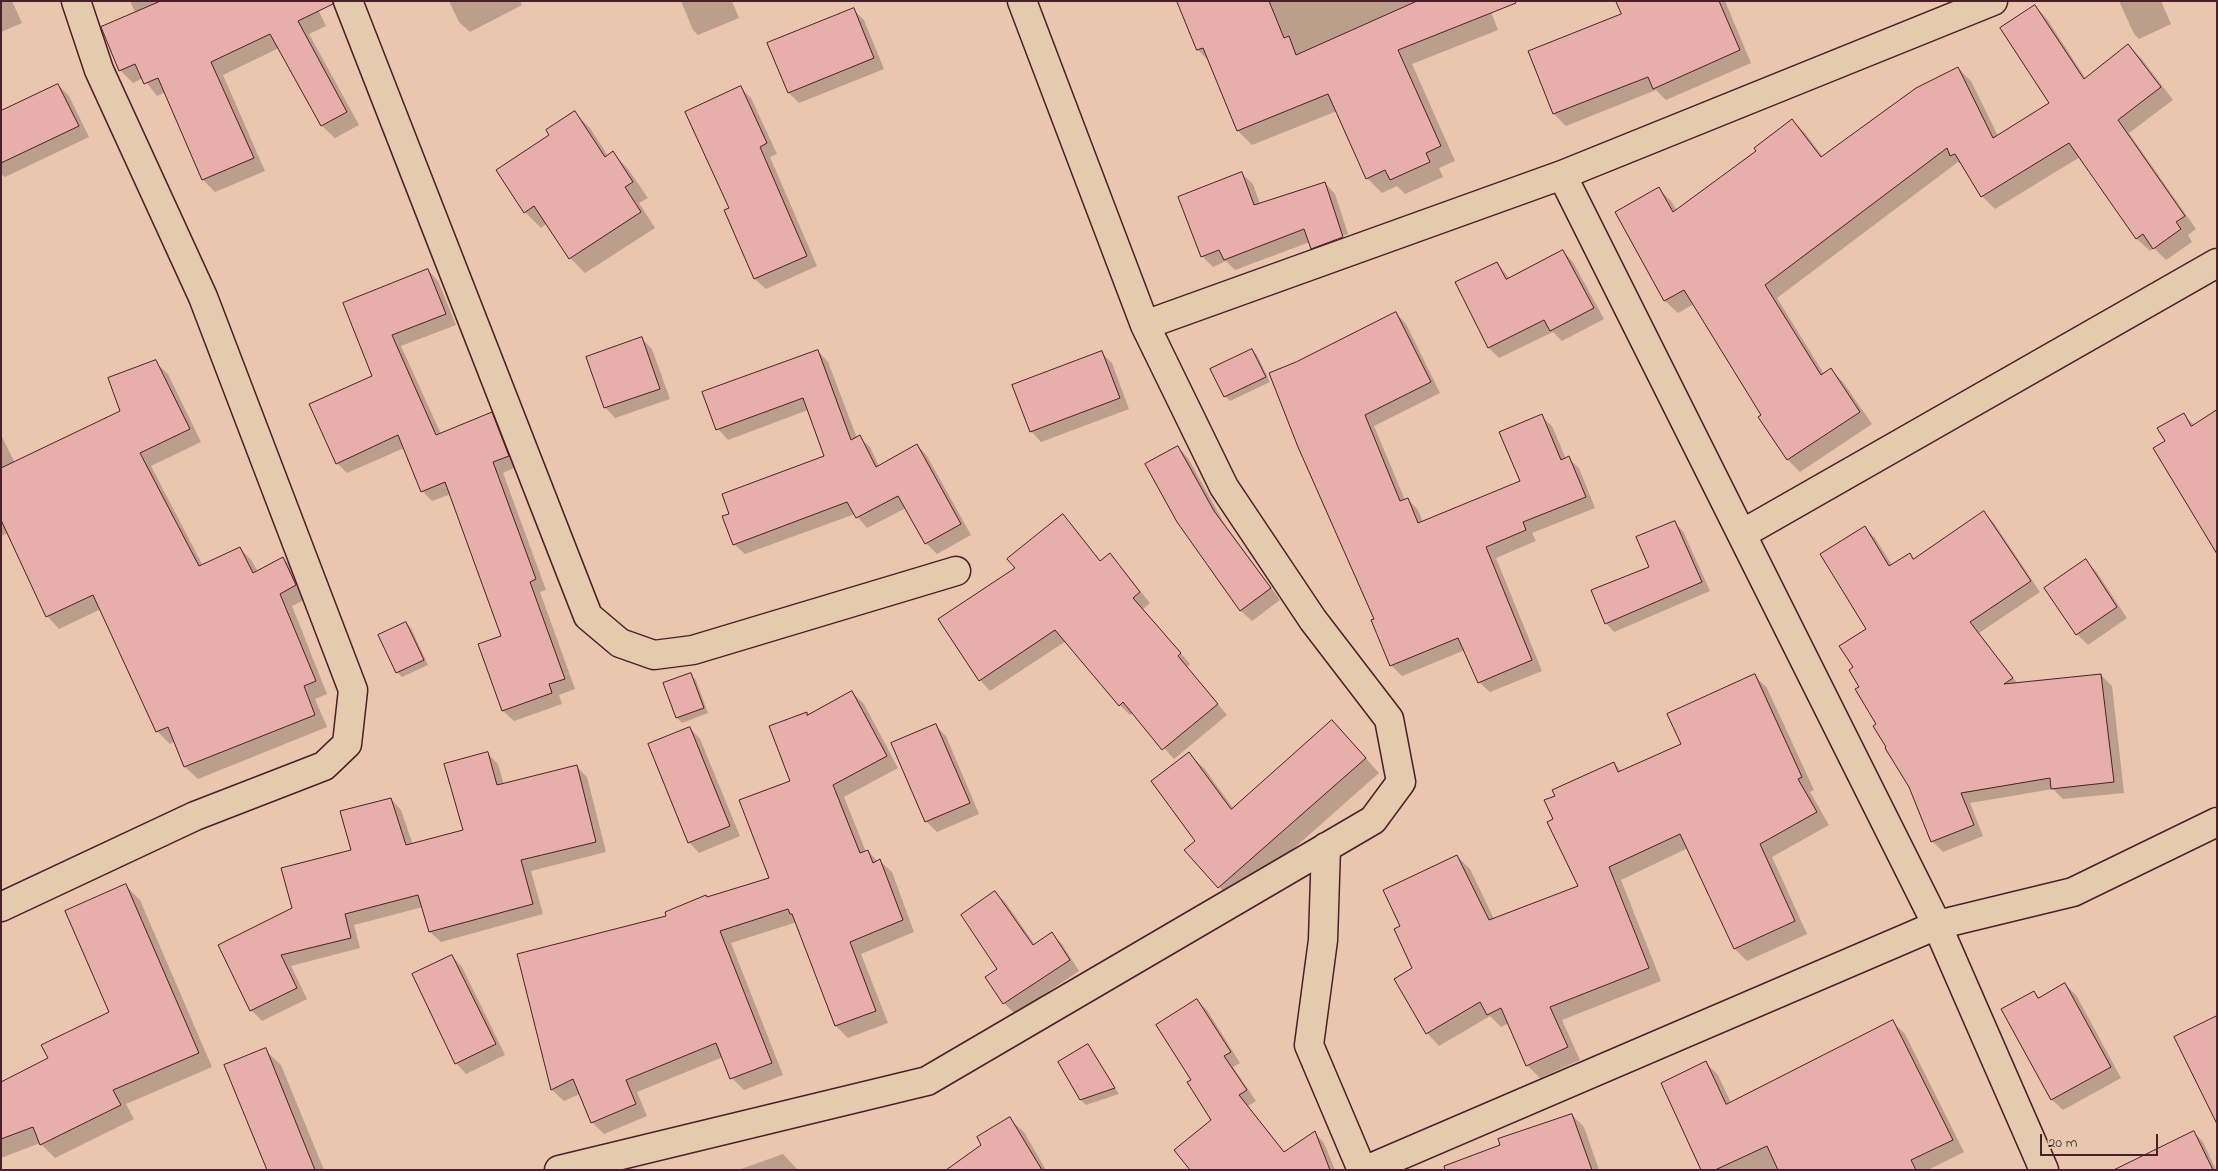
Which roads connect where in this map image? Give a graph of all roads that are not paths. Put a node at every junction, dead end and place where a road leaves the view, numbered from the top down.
1 (76, 1) edge
2 (348, 1) edge
3 (1022, 1) edge
4 (1993, 1) edge
5 (1562, 175) junction
6 (2217, 263) edge
7 (1145, 325) junction
8 (1742, 534) junction
9 (956, 571) dead end
10 (2217, 822) edge
11 (1326, 847) junction
12 (1, 907) edge
13 (1937, 924) junction
14 (560, 1170) edge
15 (1364, 1170) edge
16 (2044, 1170) edge

1 - 12 street
2 - 9 street
3 - 7 street
4 - 5 street
5 - 7 street
5 - 8 street
6 - 8 street
7 - 11 street
8 - 13 street
10 - 13 street
11 - 14 street
11 - 15 street
13 - 15 street
13 - 16 street

